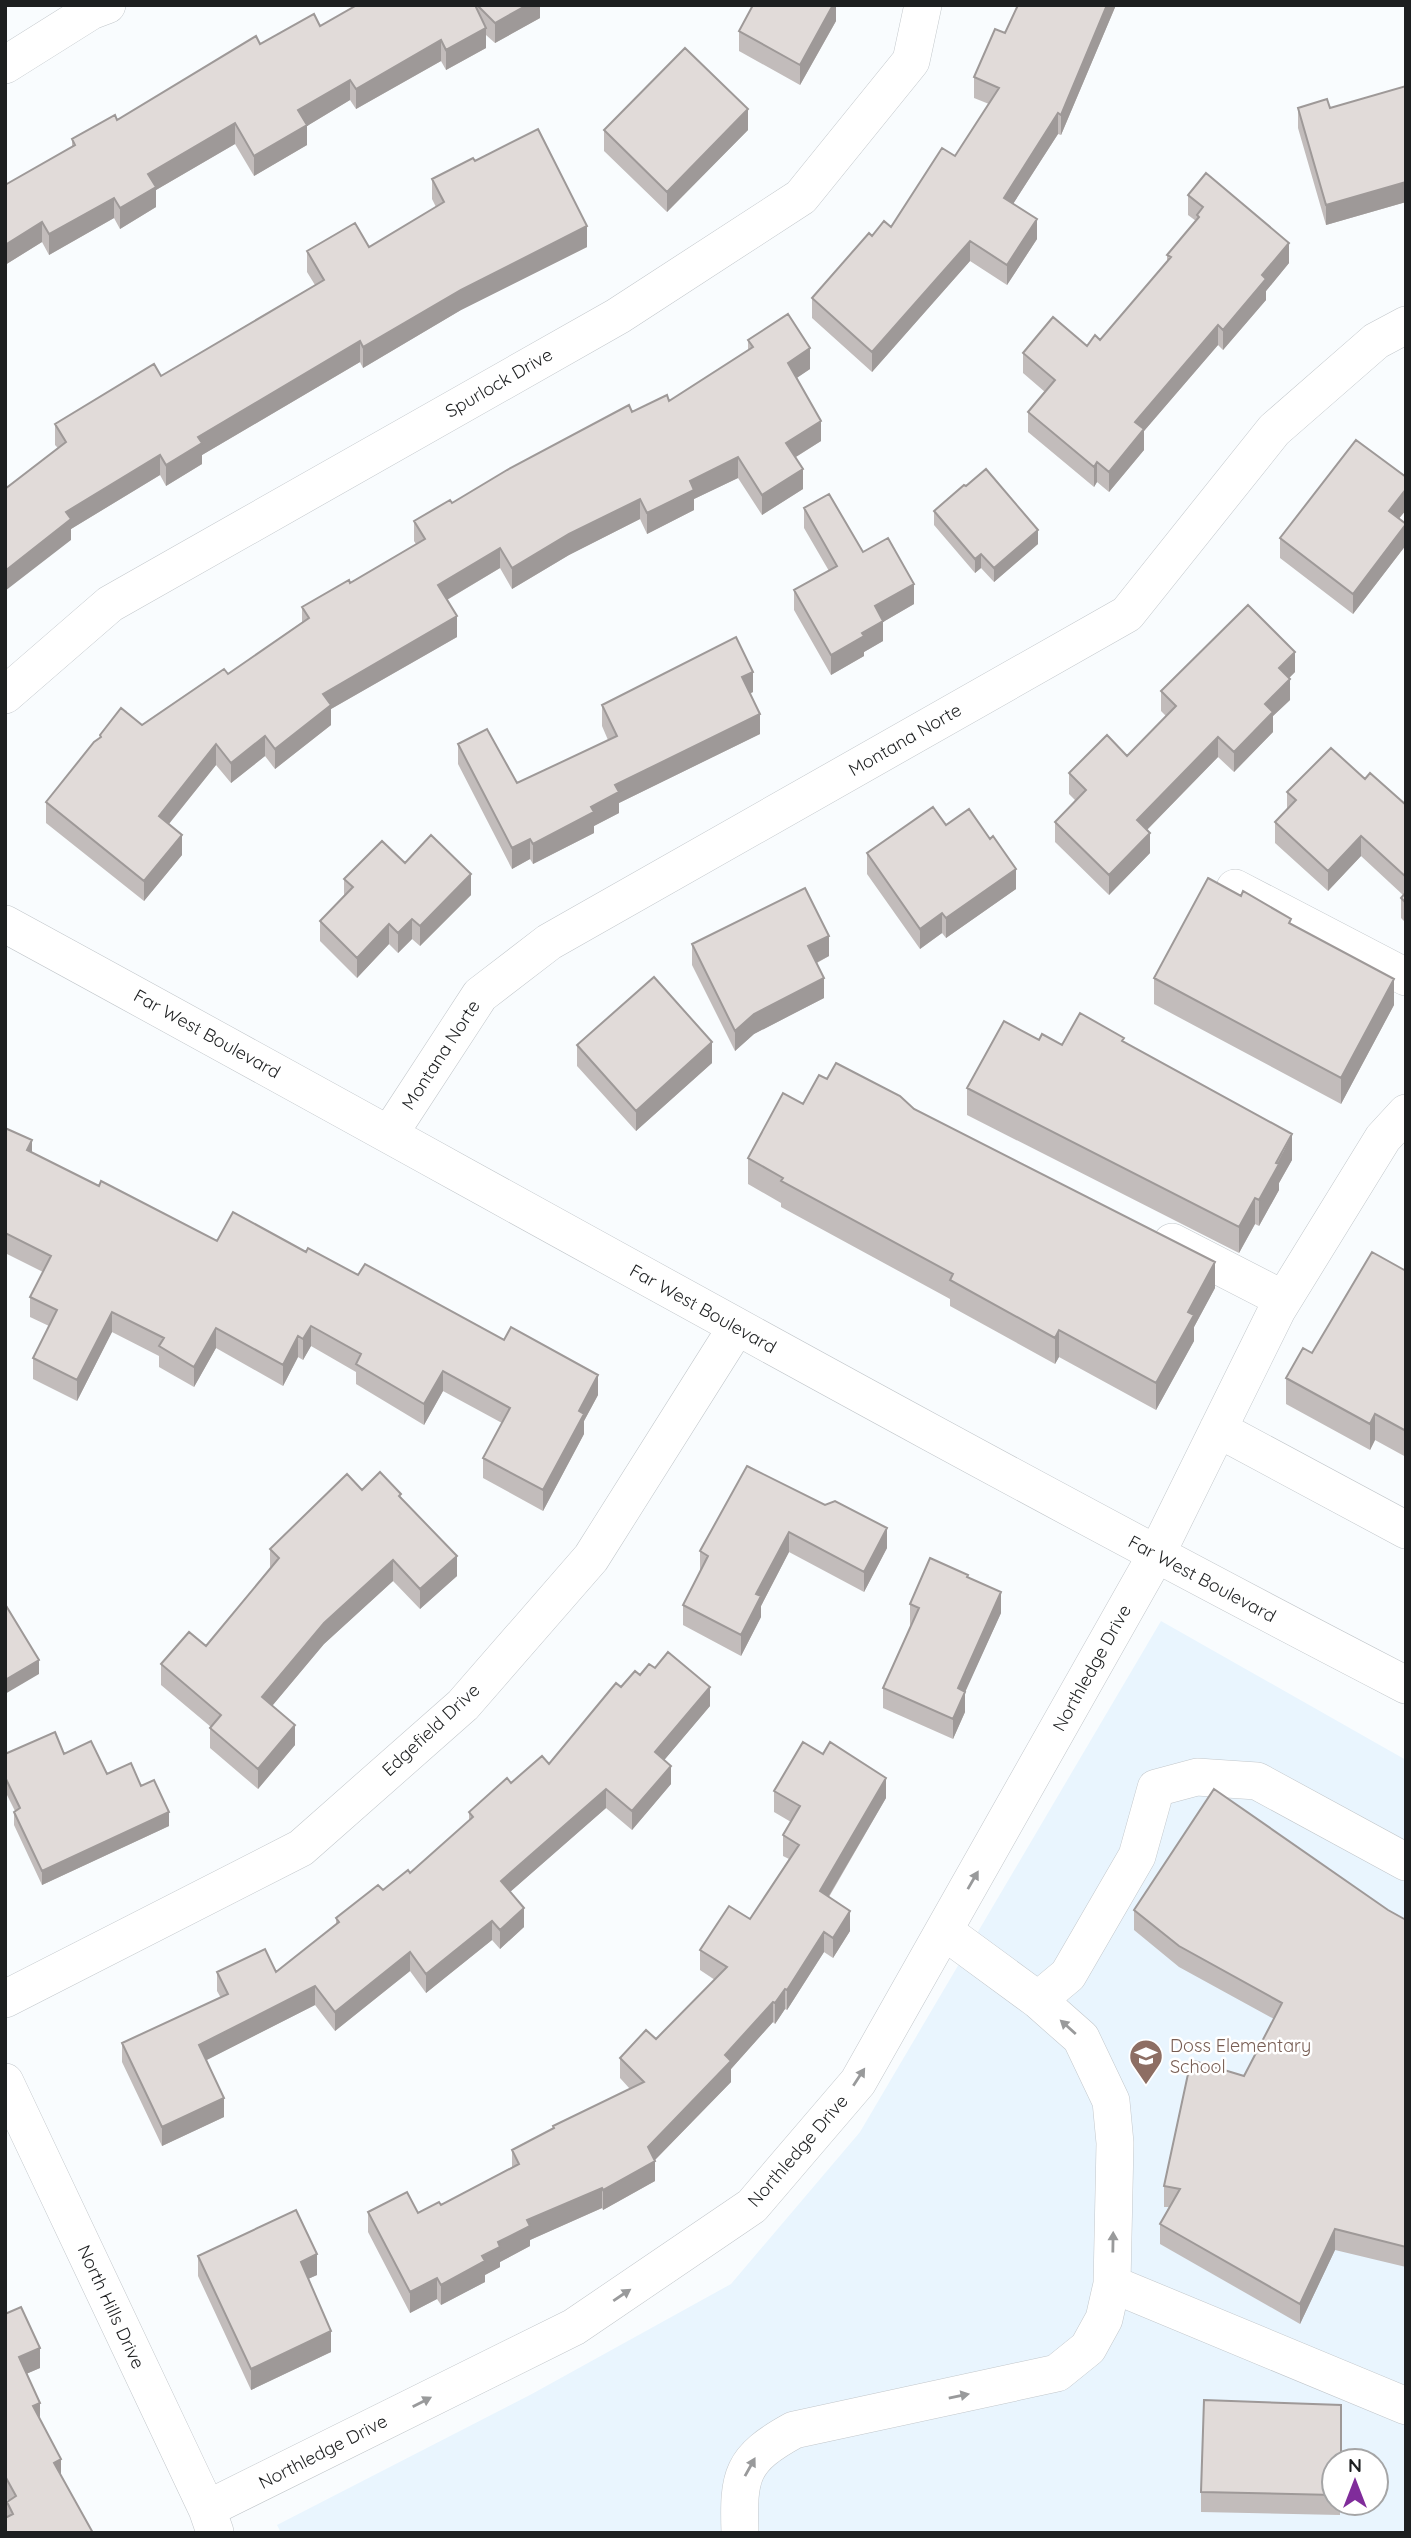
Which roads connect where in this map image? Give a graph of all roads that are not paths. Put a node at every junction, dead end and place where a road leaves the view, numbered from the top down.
1 (107, 5) edge
2 (923, 5) edge
3 (5, 65) edge
4 (1406, 325) edge
5 (5, 695) edge
6 (1235, 888) dead end
7 (5, 924) edge
8 (1406, 977) edge
9 (1406, 1114) edge
10 (390, 1133) junction
11 (1147, 1229) edge
12 (1283, 1298) junction
13 (736, 1328) junction
14 (1218, 1429) junction
15 (1406, 1530) edge
16 (1156, 1555) junction
17 (1406, 1685) edge
18 (1406, 1862) edge
19 (944, 1931) junction
20 (5, 1999) edge
21 (1038, 2000) junction
22 (5, 2082) edge
23 (1112, 2284) junction
24 (1406, 2406) edge
25 (211, 2521) edge
26 (740, 2533) edge

1 - 3 street
2 - 5 street, Spurlock Drive
4 - 10 street, Montana Norte
6 - 8 street
7 - 10 street, Far West Boulevard
9 - 12 street, Northledge Drive
10 - 13 street, Far West Boulevard
11 - 12 street
12 - 14 street, Northledge Drive
13 - 16 street, Far West Boulevard
13 - 20 street, Edgefield Drive
14 - 15 street
14 - 16 street, Northledge Drive
16 - 17 street, Far West Boulevard
19 -> 16 street, Northledge Drive
18 - 21 street
19 - 21 street
25 -> 19 street, Northledge Drive
23 -> 21 street
22 - 25 street, North Hills Drive
23 - 24 street
26 -> 23 street

